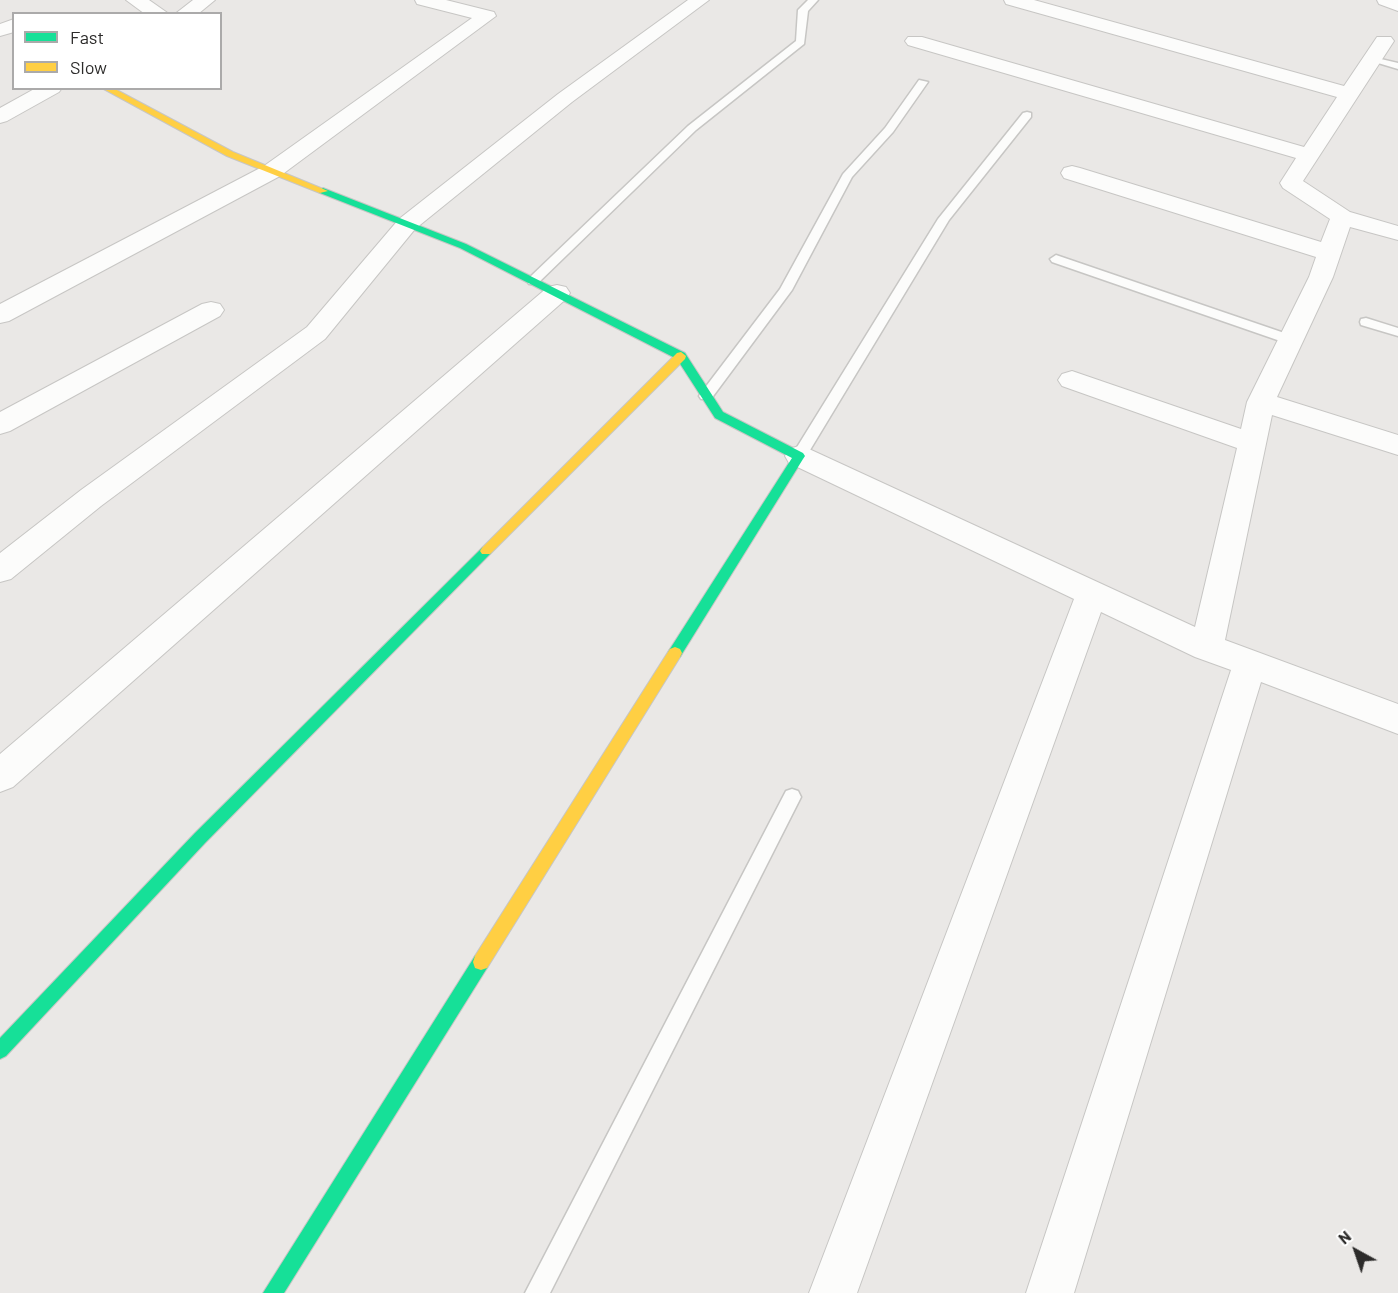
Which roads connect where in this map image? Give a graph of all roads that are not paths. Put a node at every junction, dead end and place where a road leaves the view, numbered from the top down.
1 (135, 0) edge
2 (206, 0) edge
3 (424, 0) edge
4 (700, 0) edge
5 (813, 0) edge
6 (1013, 0) edge
7 (1386, 0) edge
8 (1398, 5) edge
9 (156, 12) edge
10 (187, 12) edge
11 (915, 41) dead end
12 (1378, 49) joint
13 (1398, 66) edge
14 (923, 82) dead end
15 (48, 90) edge
16 (110, 90) edge
17 (1349, 94) junction
18 (1028, 115) dead end
19 (0, 117) edge
20 (1309, 155) junction
21 (272, 171) junction
22 (1072, 173) dead end
23 (1342, 217) junction
24 (407, 224) junction
25 (1398, 233) edge
26 (1330, 253) junction
27 (1056, 259) dead end
28 (545, 287) junction
29 (211, 310) dead end
30 (0, 315) edge
31 (1366, 322) dead end
32 (1398, 332) edge
33 (1291, 340) junction
34 (681, 356) junction
35 (1072, 380) dead end
36 (706, 396) junction
37 (1261, 402) junction
38 (0, 424) edge
39 (1252, 443) junction
40 (1398, 446) edge
41 (799, 456) junction
42 (0, 570) edge
43 (1092, 593) junction
44 (1207, 647) junction
45 (1250, 664) junction
46 (1398, 719) edge
47 (0, 776) edge
48 (792, 797) dead end
49 (0, 1050) edge
50 (273, 1293) edge
51 (537, 1293) edge
52 (833, 1293) edge
53 (1050, 1293) edge

1 - 9 street
2 - 10 street
3 - 21 street
4 - 24 street
5 - 28 lane
6 - 17 street
7 - 8 street
11 - 20 street
12 - 13 lane
12 - 17 street
14 - 36 lane
15 - 19 street
16 - 21 street
17 - 20 street
18 - 41 lane
20 - 23 street
21 - 24 street
21 - 30 street
22 - 26 street
23 - 25 street
23 - 26 street
24 - 28 street
24 - 42 street
26 - 33 street
27 - 33 lane
28 - 34 street
28 - 47 street
29 - 38 street
31 - 32 lane
33 - 37 street
34 - 36 street
34 - 49 street
35 - 39 street
36 - 41 street
37 - 39 street
37 - 40 street
39 - 44 street
41 - 43 street
41 - 50 street
43 - 44 street
43 - 52 street
44 - 45 street
45 - 46 street
45 - 53 street
48 - 51 lane

